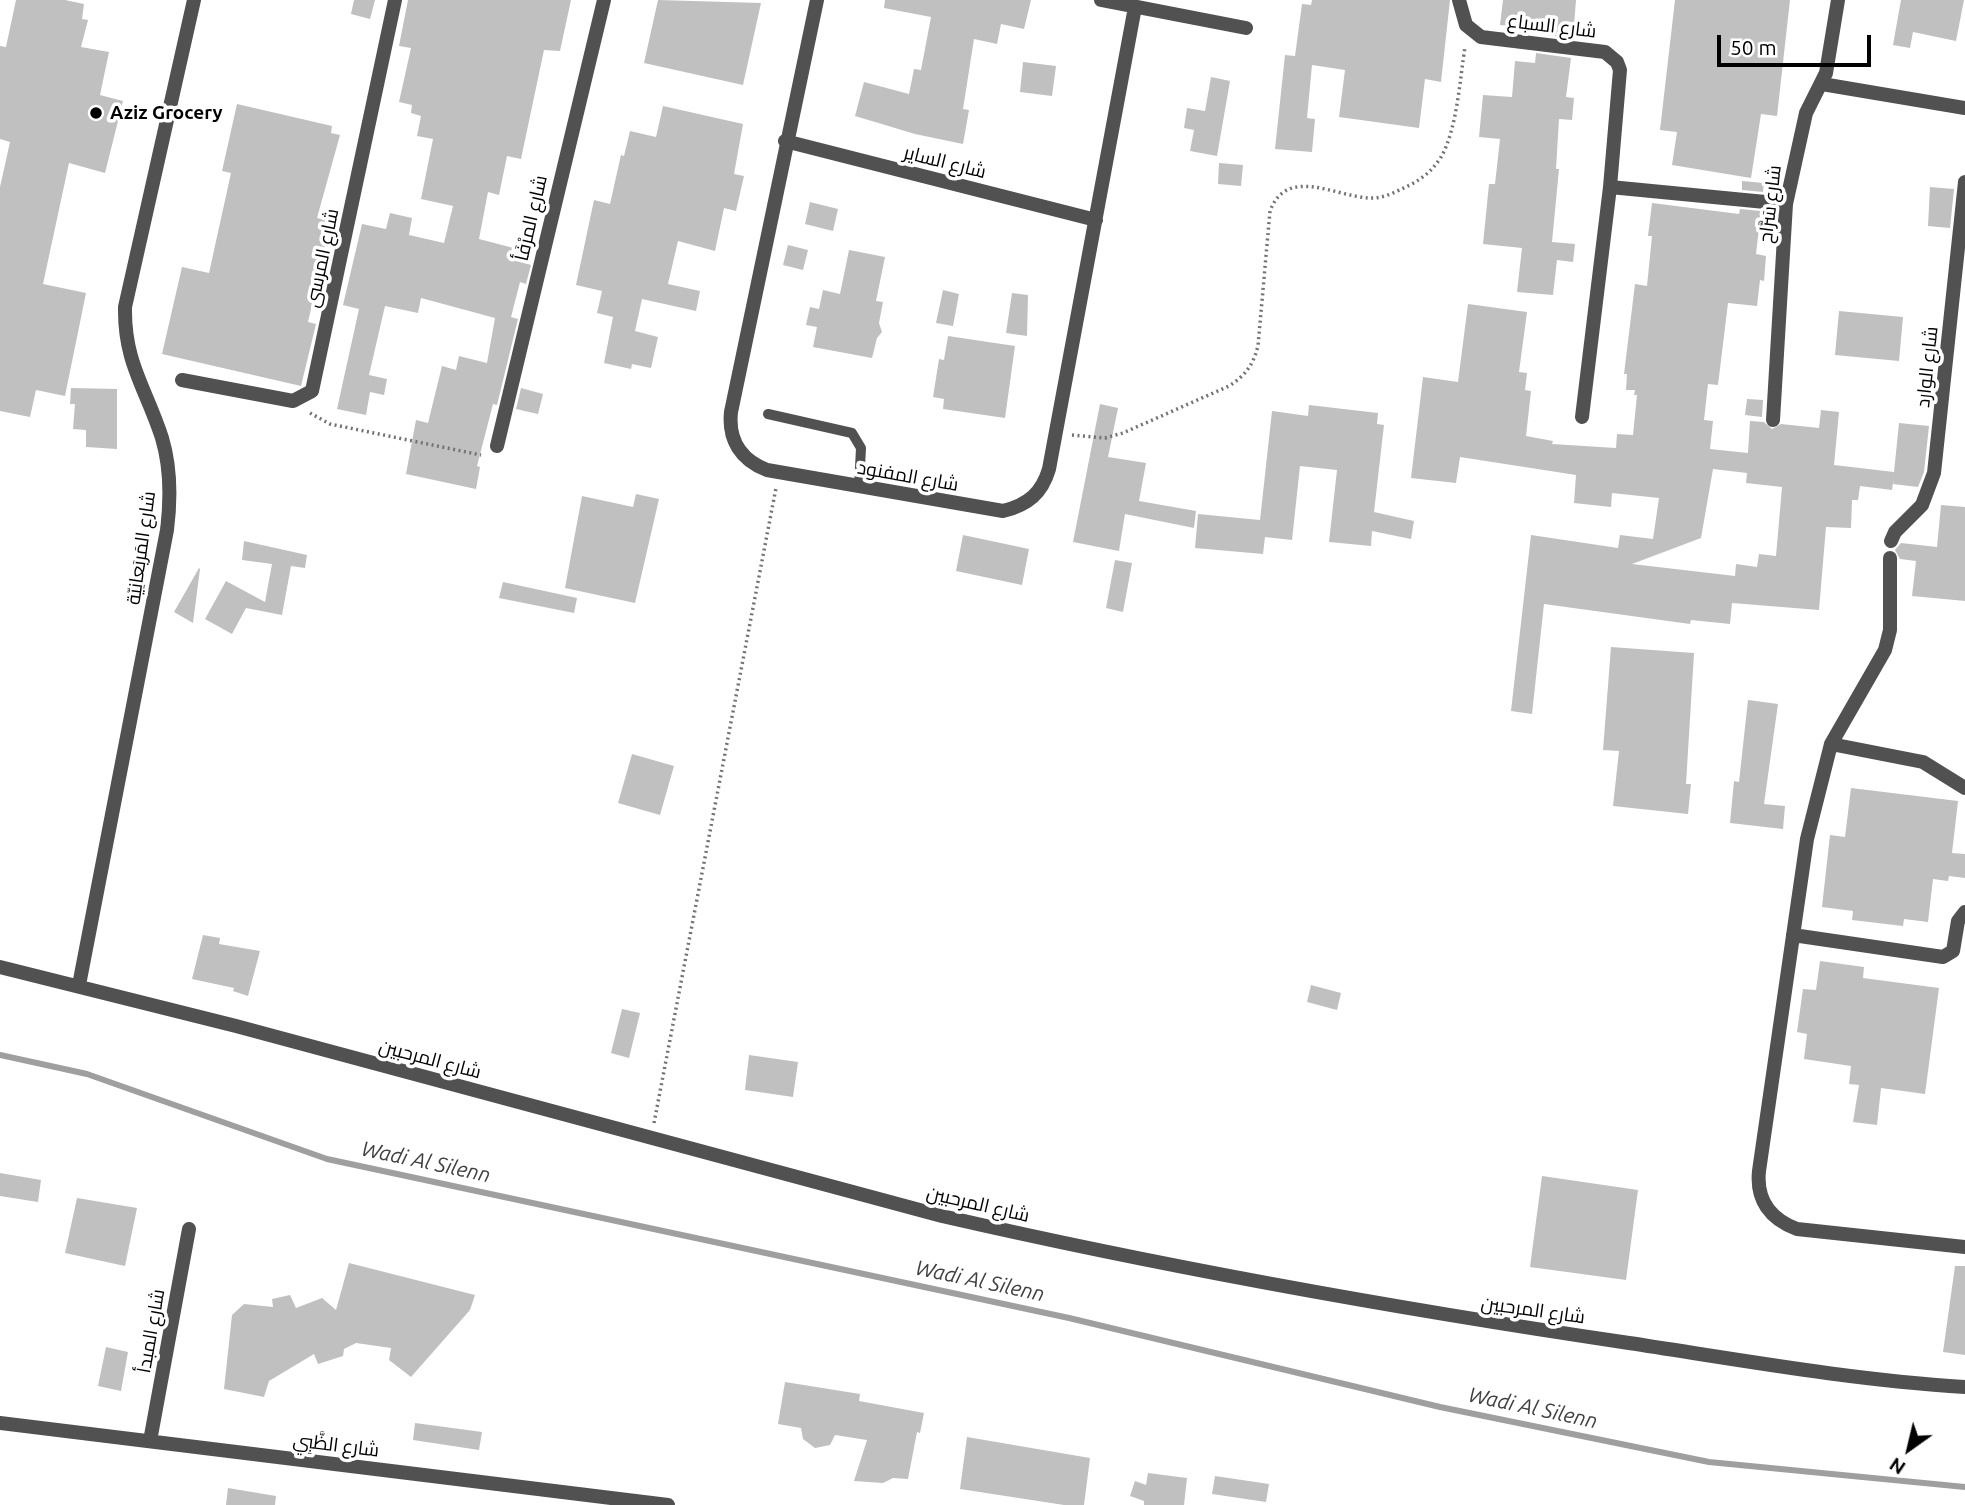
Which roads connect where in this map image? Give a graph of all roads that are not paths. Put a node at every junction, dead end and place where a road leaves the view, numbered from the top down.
1 (194, 0) edge
2 (395, 0) edge
3 (604, 0) edge
4 (817, 0) edge
5 (1101, 0) edge
6 (1459, 0) edge
7 (1838, 0) edge
8 (1135, 6) junction
9 (1246, 28) dead end
10 (1822, 83) junction
11 (1965, 108) edge
12 (785, 141) junction
13 (1965, 182) edge
14 (1610, 187) junction
15 (1786, 204) junction
16 (1096, 220) junction
17 (182, 380) dead end
18 (768, 414) dead end
19 (1582, 417) dead end
20 (1773, 420) dead end
21 (497, 446) road end
22 (859, 487) junction
23 (1891, 541) dead end
24 (1890, 558) dead end
25 (1831, 744) junction
26 (1965, 788) edge
27 (1965, 912) edge
28 (1793, 935) junction
29 (0, 967) edge
30 (79, 985) junction
31 (189, 1229) dead end
32 (1965, 1247) edge
33 (1965, 1387) edge
34 (0, 1423) edge
35 (150, 1441) junction
36 (668, 1505) edge

1 - 30 street, شارع المَربَعانِيّة
2 - 17 street, شارع المرسى
3 - 21 street, شارع المرْفَأ
4 - 12 street, شارع المفنود
5 - 8 street
6 - 14 street, شارع السباع
7 - 10 street, شارع سَرَّاح
8 - 9 street
8 - 16 street, شارع المفنود
10 - 11 street
10 - 15 street, شارع سَرَّاح
12 - 16 street, شارع الساير
12 - 22 street, شارع المفنود
13 - 23 street, شارع الوارد
14 - 15 street
14 - 19 street, شارع السباع
15 - 20 street, شارع سَرَّاح
16 - 22 street, شارع المفنود
18 - 22 lane
24 - 25 street
25 - 26 street
25 - 28 street
27 - 28 street
28 - 32 street
29 - 30 street, شارع المرحبين
30 - 33 street, شارع المرحبين
31 - 35 street, شارع المبدأ
34 - 35 street, شارع الظَّبِي
35 - 36 street, شارع الظَّبِي

